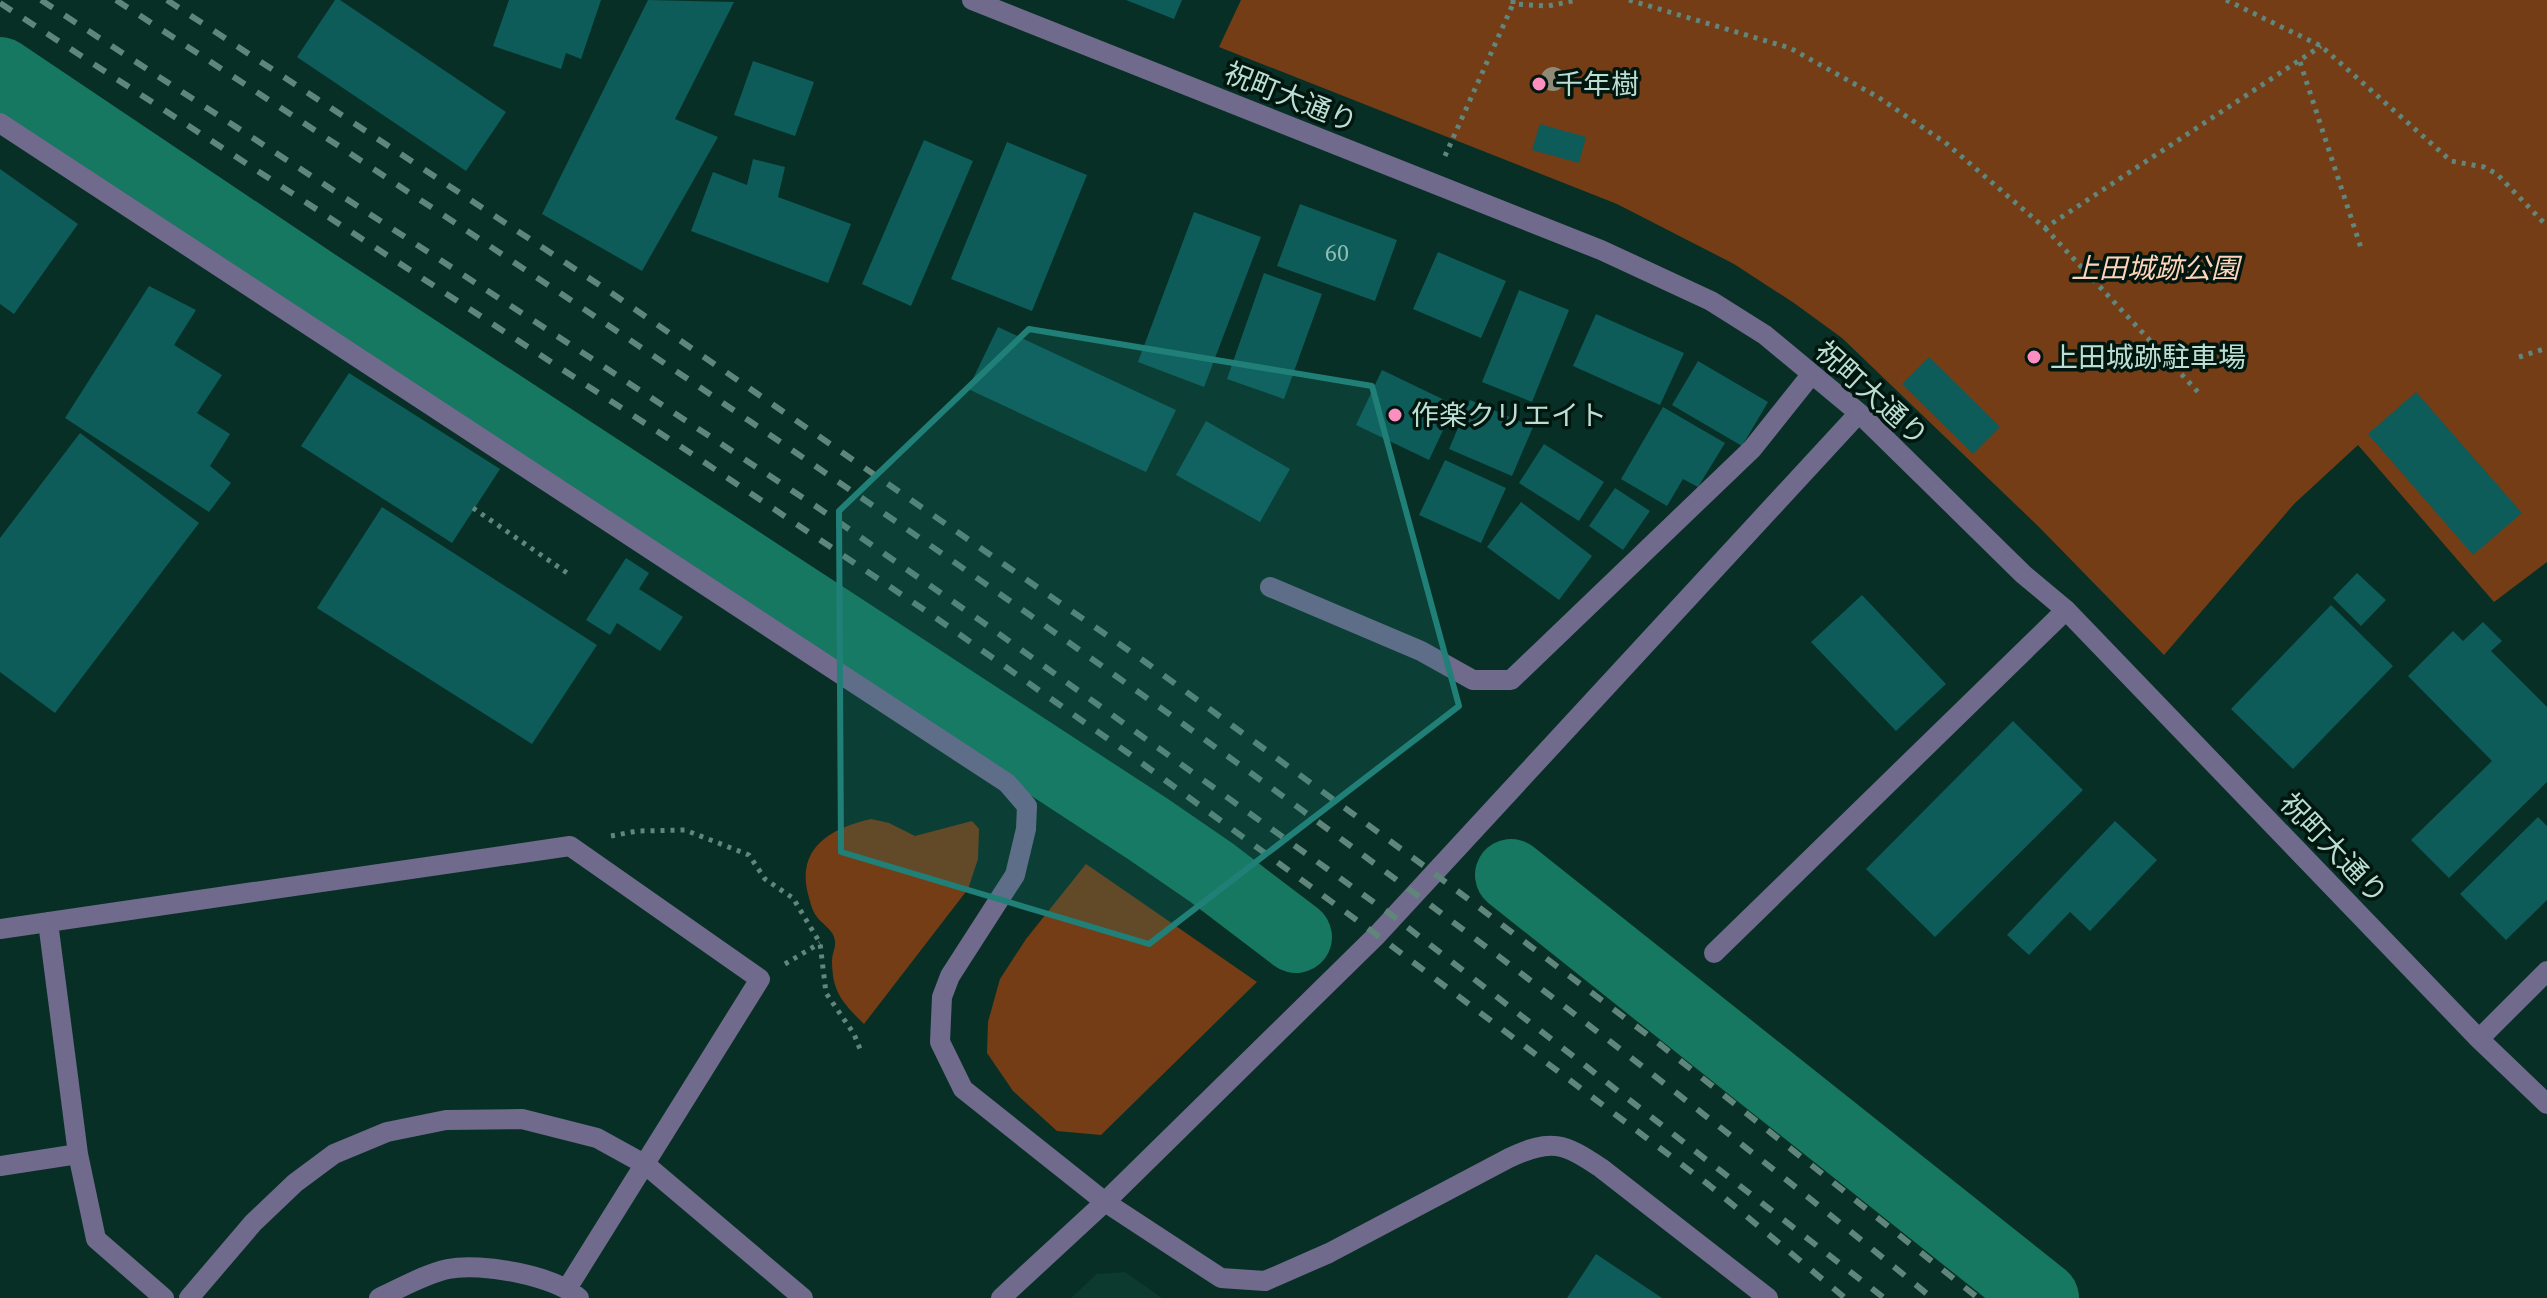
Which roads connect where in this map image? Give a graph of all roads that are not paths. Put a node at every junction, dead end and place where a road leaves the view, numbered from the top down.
1 (972, 0) edge
2 (0, 123) edge
3 (1811, 375) junction
4 (1859, 413) junction
5 (1270, 587) dead end
6 (2066, 610) junction
7 (48, 922) junction
8 (0, 929) edge
9 (1714, 953) dead end
10 (2547, 971) edge
11 (2479, 1039) junction
12 (2547, 1104) edge
13 (78, 1154) junction
14 (646, 1165) junction
15 (0, 1166) edge
16 (1105, 1202) junction
17 (1245, 1290) edge
18 (574, 1293) edge
19 (164, 1298) edge
20 (189, 1298) edge
21 (379, 1298) edge
22 (803, 1298) edge
23 (1001, 1298) edge
24 (1768, 1298) edge

1 - 3 street, 祝町大通り
2 - 16 street
3 - 4 street, 祝町大通り
3 - 5 street
4 - 6 street, 祝町大通り
4 - 16 street
6 - 9 street
6 - 11 street, 祝町大通り
7 - 8 street
7 - 13 street
7 - 14 street
10 - 11 street
11 - 12 street, 祝町大通り
13 - 15 street
13 - 19 street
14 - 18 street
14 - 20 street
14 - 22 street
16 - 17 street
16 - 23 street
17 - 24 street
18 - 21 street

